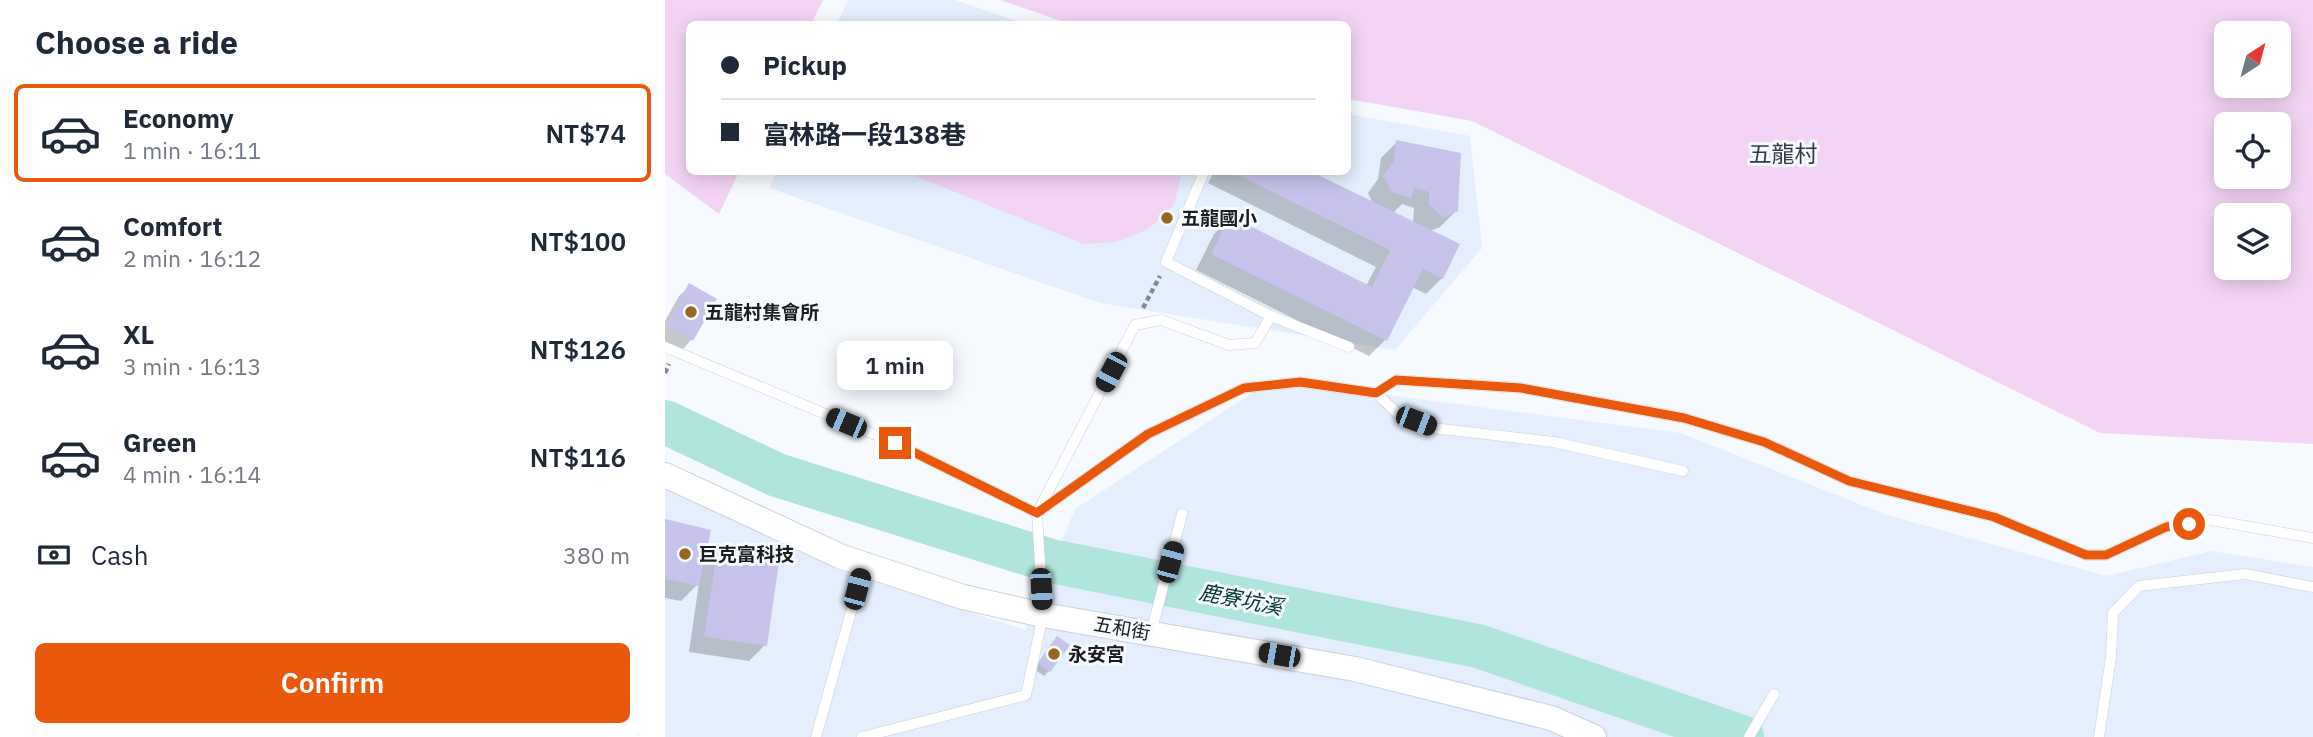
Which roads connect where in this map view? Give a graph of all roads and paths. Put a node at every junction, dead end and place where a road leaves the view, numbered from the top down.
1 (1203, 175) edge
2 (1167, 262) junction
3 (1271, 316) junction
4 (1135, 325) junction
5 (665, 346) edge
6 (1349, 347) dead end
7 (1376, 393) junction
8 (1683, 471) dead end
9 (665, 475) edge
10 (1037, 513) junction
11 (1182, 514) dead end
12 (2313, 538) edge
13 (864, 565) junction
14 (2313, 587) edge
15 (1043, 615) junction
16 (1151, 633) junction
17 (1774, 694) dead end
18 (816, 737) edge
19 (862, 737) edge
20 (1594, 737) edge
21 (1749, 737) edge
22 (2099, 737) edge

1 - 2 lane
2 - 3 lane
2 - 4 path
3 - 4 lane
3 - 6 lane
4 - 10 lane
5 - 10 lane
7 - 8 lane
7 - 10 lane
7 - 12 lane
9 - 13 street, 五和街
10 - 15 lane
11 - 16 lane
13 - 15 street, 五和街
13 - 18 lane
14 - 22 lane
15 - 16 street, 五和街
15 - 19 lane
16 - 20 street, 五和街
17 - 21 lane

